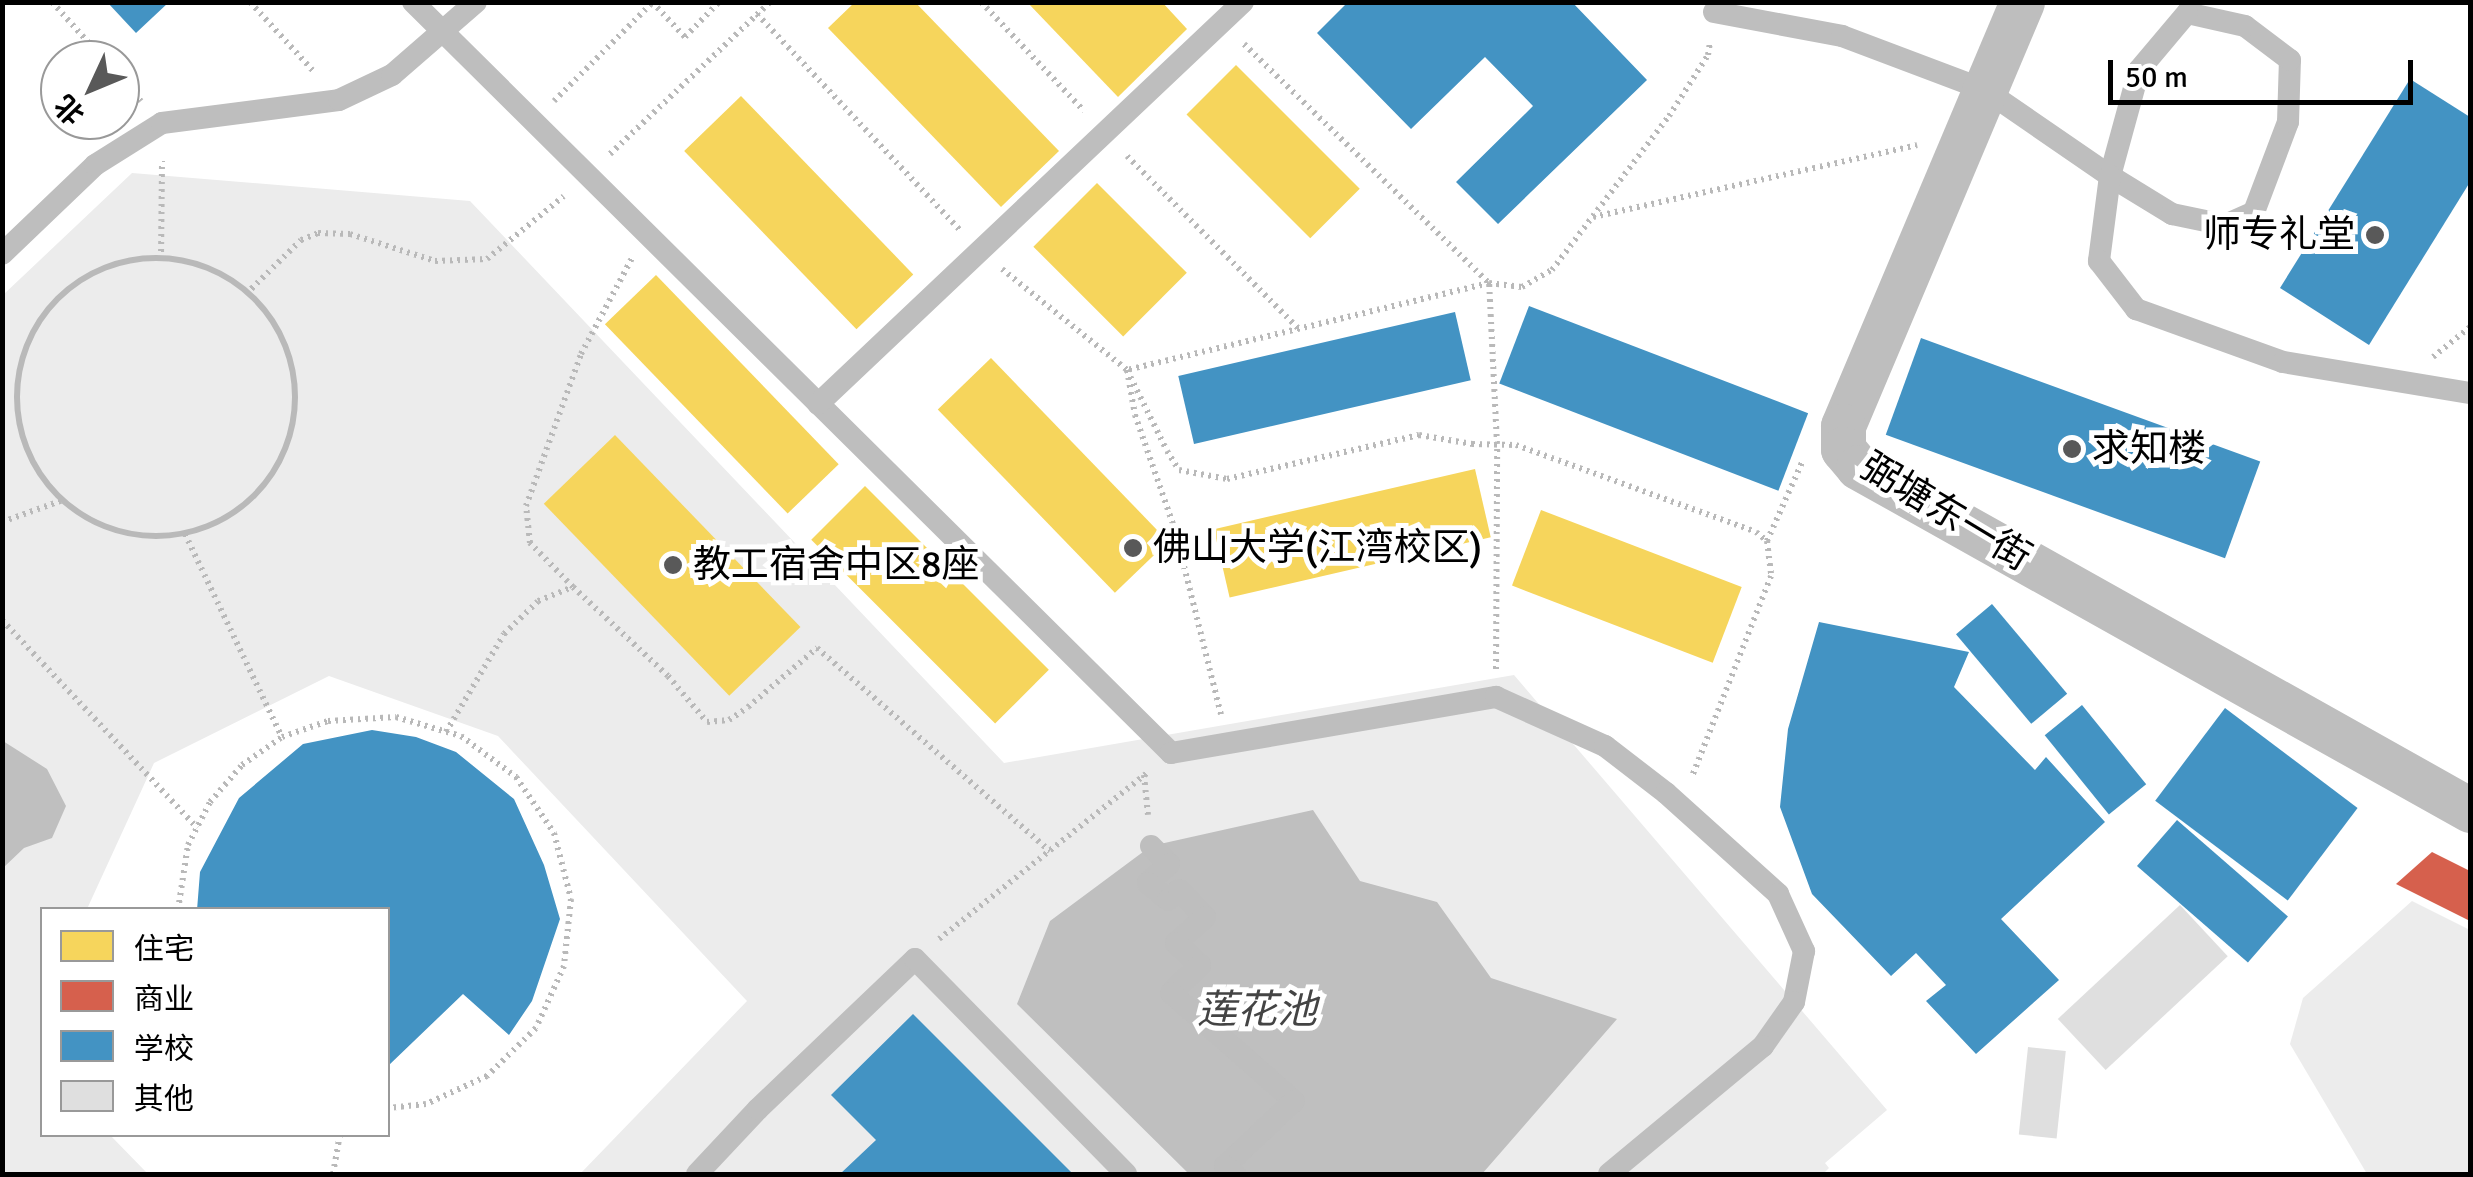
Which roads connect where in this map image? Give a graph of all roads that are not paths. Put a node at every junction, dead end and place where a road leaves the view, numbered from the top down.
1 (413, 2) edge
2 (476, 2) edge
3 (1244, 2) edge
4 (2022, 2) edge
5 (1714, 12) road end
6 (441, 34) junction
7 (1985, 90) junction
8 (2110, 176) junction
9 (2, 254) edge
10 (2470, 393) edge
11 (818, 404) junction
12 (2470, 810) edge
13 (1151, 846) road end
14 (696, 1174) edge
15 (1126, 1174) edge
16 (1236, 1174) edge
17 (1609, 1174) edge

1 - 6 lane
2 - 6 lane
3 - 11 lane
4 - 7 street, 弼塘东一街
5 - 7 lane
6 - 9 lane
6 - 11 lane
7 - 8 lane
7 - 12 street, 弼塘东一街
8 - 8 lane
8 - 10 lane
11 - 17 lane
13 - 16 lane
14 - 15 lane

